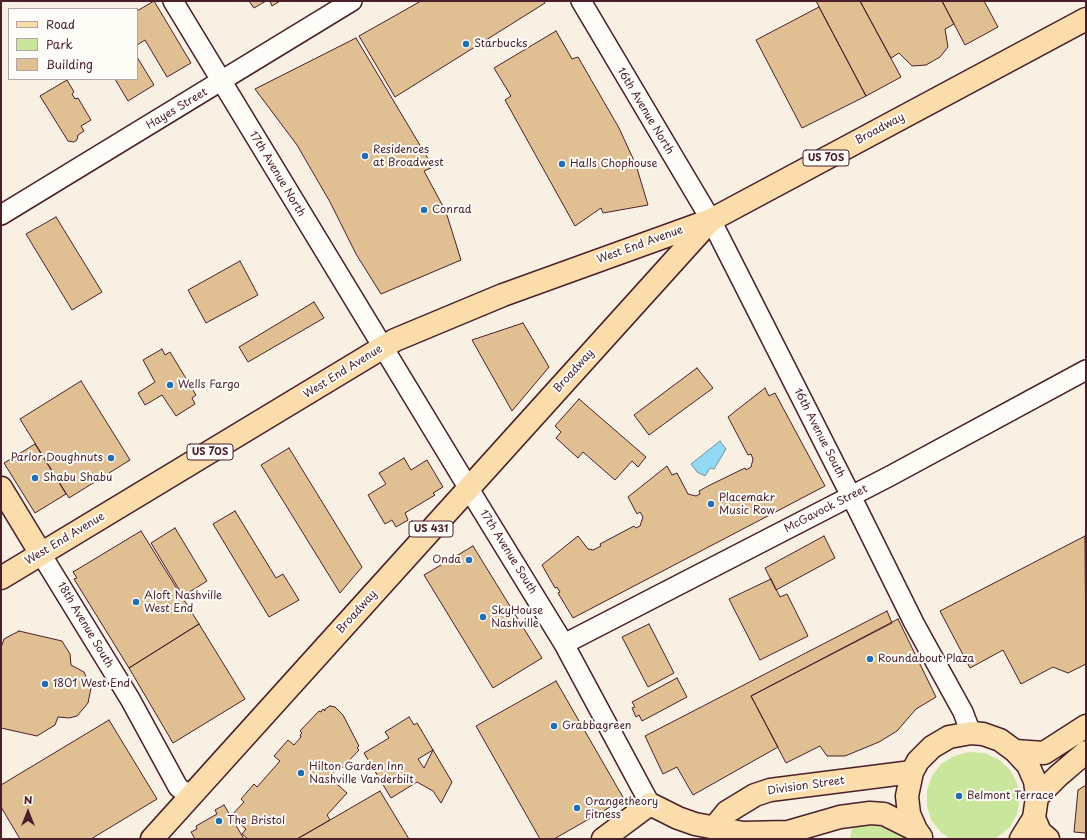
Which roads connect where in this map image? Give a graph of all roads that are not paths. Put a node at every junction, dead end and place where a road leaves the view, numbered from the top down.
1 (173, 1) edge
2 (352, 1) edge
3 (581, 1) edge
4 (1086, 18) edge
5 (221, 82) junction
6 (1, 215) edge
7 (711, 220) junction
8 (382, 347) junction
9 (1086, 370) edge
10 (1, 488) edge
11 (469, 488) junction
12 (851, 496) junction
13 (41, 554) junction
14 (1, 578) edge
15 (564, 644) junction
16 (1086, 726) edge
17 (971, 732) junction
18 (1015, 751) junction
19 (1086, 752) edge
20 (912, 772) junction
21 (191, 797) junction
22 (650, 804) junction
23 (1035, 808) junction
24 (713, 834) edge
25 (920, 835) edge
26 (152, 839) edge
27 (603, 839) edge
28 (1021, 839) edge
29 (1048, 839) edge

1 - 5 street, 17th Avenue North
2 - 5 street, Hayes Street
3 - 7 street, 16th Avenue North
4 - 7 main road, Broadway / US 70S
5 - 6 street, Hayes Street
5 - 8 street, 17th Avenue North
7 - 8 main road, West End Avenue / US 70S
7 - 11 main road, Broadway / US 431
7 - 12 street, 16th Avenue South
8 - 11 street, 17th Avenue South
8 - 13 main road, West End Avenue / US 70S
9 - 12 street, McGavock Street
10 - 13 main road
11 - 15 street, 17th Avenue South
11 - 21 main road, Broadway / US 431
12 - 15 street, McGavock Street
12 - 17 street, 16th Avenue South
13 - 14 main road, West End Avenue / US 70S
13 - 21 street, 18th Avenue South
15 - 22 street, 17th Avenue South
16 - 18 main road
17 - 18 main road
17 - 20 main road
18 - 23 main road
19 - 23 main road
20 - 24 main road, Division Street
20 - 25 main road
21 - 26 main road, Broadway / US 431
22 - 24 main road
22 - 27 main road
23 - 28 main road
23 - 29 main road
24 - 25 main road

